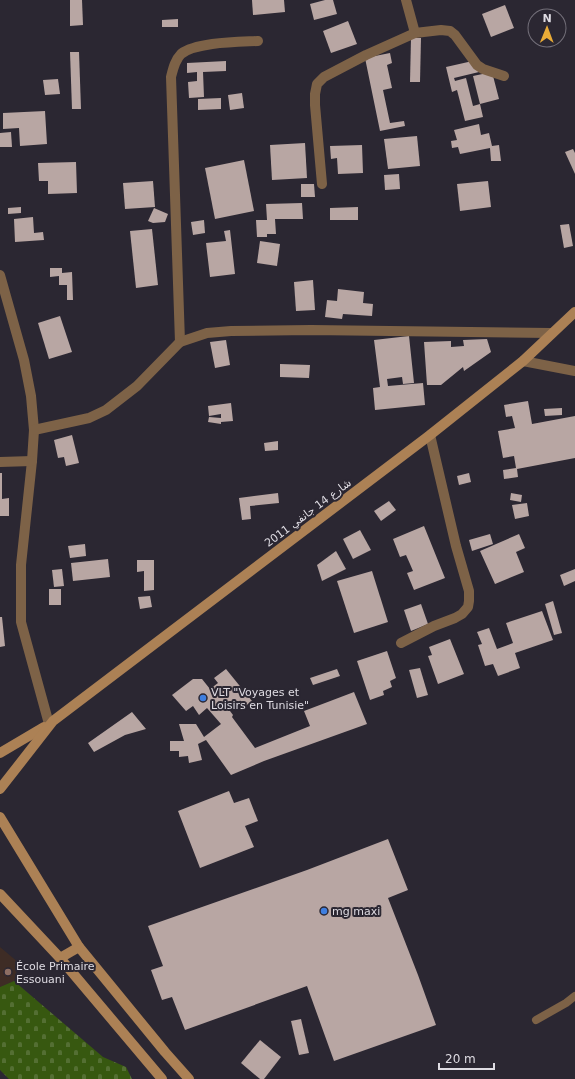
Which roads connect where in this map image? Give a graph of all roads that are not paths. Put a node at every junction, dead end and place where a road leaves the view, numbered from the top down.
1 (406, 0) edge
2 (415, 33) junction
3 (258, 41) dead end
4 (504, 76) dead end
5 (322, 184) dead end
6 (0, 275) edge
7 (575, 312) edge
8 (552, 333) junction
9 (180, 342) junction
10 (522, 361) junction
11 (575, 371) edge
12 (34, 430) junction
13 (430, 435) junction
14 (32, 461) junction
15 (0, 462) edge
16 (401, 643) dead end
17 (50, 724) junction
18 (0, 753) edge
19 (0, 789) edge
20 (0, 817) edge
21 (0, 894) edge
22 (79, 947) junction
23 (60, 958) junction
24 (575, 996) edge
25 (536, 1020) dead end
26 (162, 1079) edge
27 (189, 1079) edge

1 - 2 street
2 - 4 street
2 - 5 street
3 - 9 street
6 - 12 street
7 - 8 main road, شارع 14 جانفي 2011
8 - 9 street
8 - 10 main road, شارع 14 جانفي 2011
9 - 12 street
10 - 11 street
10 - 13 main road, شارع 14 جانفي 2011
12 - 14 street
13 - 16 street
13 - 17 main road, شارع 14 جانفي 2011
14 - 15 street
14 - 17 street
17 - 18 main road, شارع 14 جانفي 2011
17 - 19 main road, شارع 14 جانفي 2011
20 - 22 main road
21 - 23 main road
22 - 23 main road
22 - 27 main road
23 - 26 main road
24 - 25 lane

